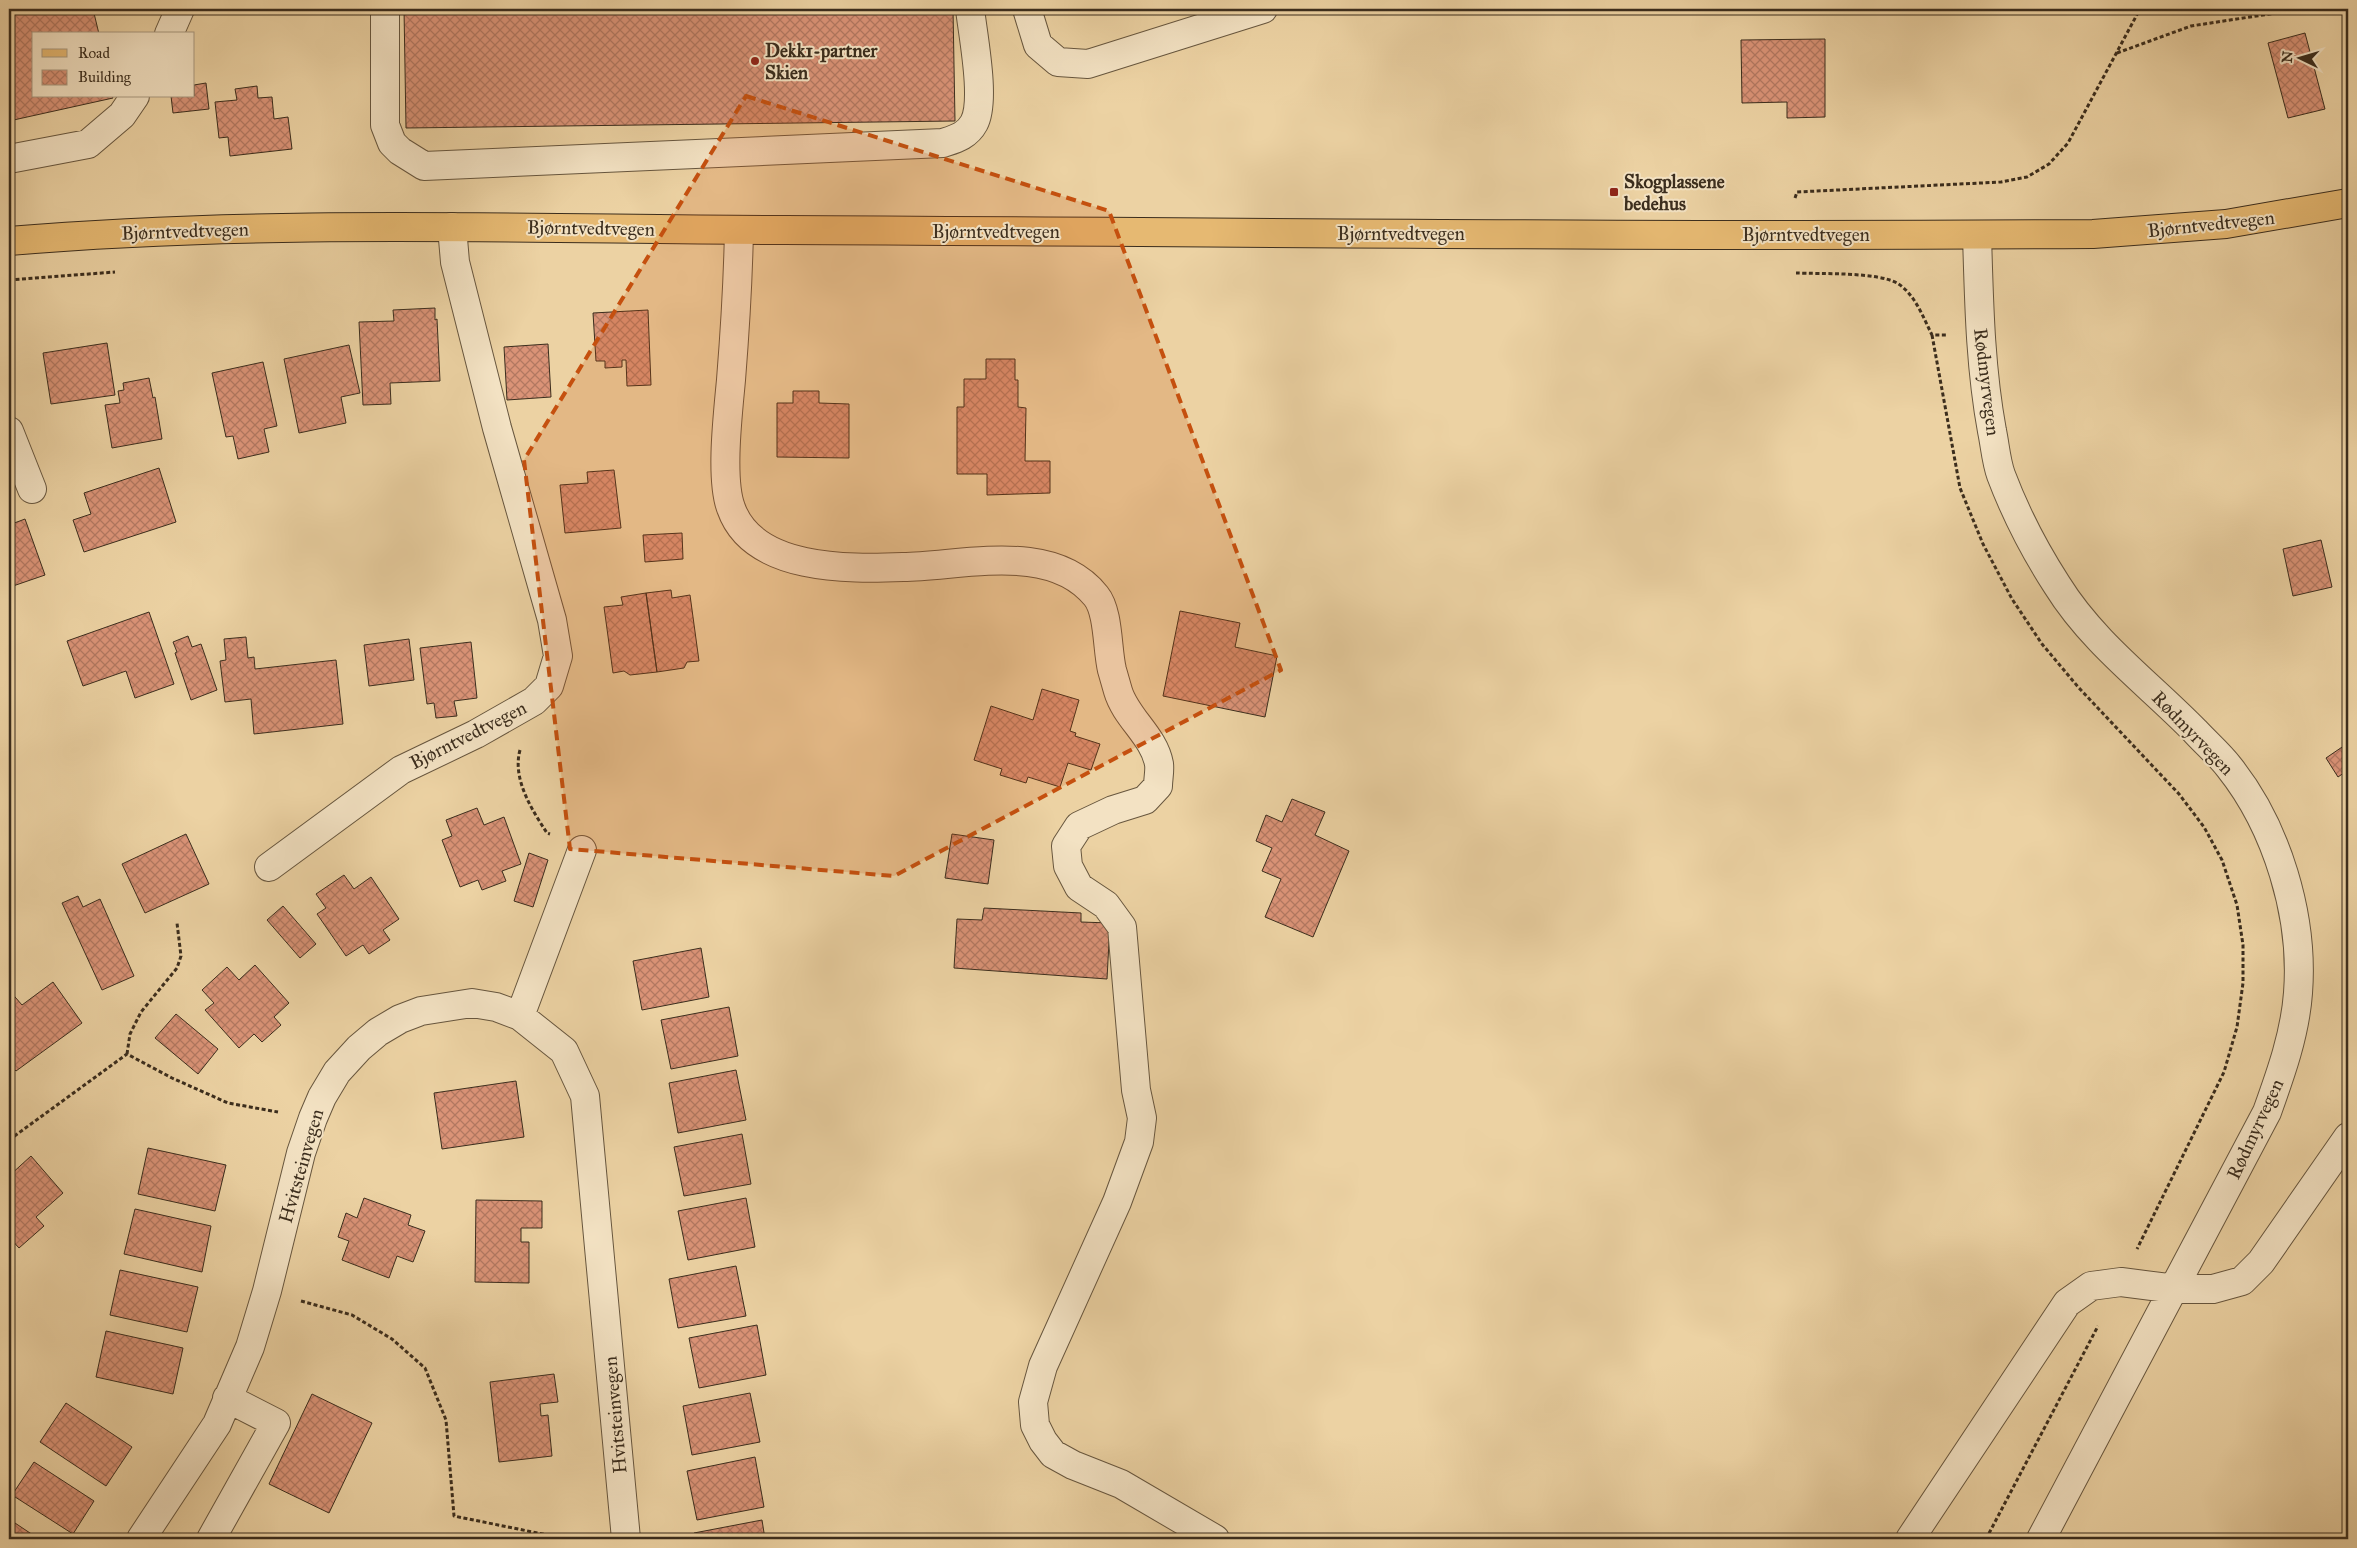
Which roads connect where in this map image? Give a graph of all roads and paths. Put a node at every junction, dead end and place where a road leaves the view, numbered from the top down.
1 (180, 9) edge
2 (385, 9) edge
3 (970, 9) edge
4 (1027, 9) edge
5 (1263, 9) edge
6 (2140, 9) edge
7 (2302, 9) edge
8 (170, 32) edge
9 (2116, 53) junction
10 (134, 98) edge
11 (9, 159) edge
12 (2348, 203) edge
13 (452, 227) junction
14 (739, 230) junction
15 (1782, 234) junction
16 (1977, 235) junction
17 (9, 241) edge
18 (117, 272) dead end
19 (1788, 273) dead end
20 (9, 280) edge
21 (1932, 335) junction
22 (1979, 336) junction
23 (9, 431) edge
24 (32, 488) dead end
25 (534, 701) junction
26 (582, 850) joint
27 (269, 867) dead end
28 (177, 923) dead end
29 (520, 1016) junction
30 (127, 1054) junction
31 (313, 1118) junction
32 (2348, 1137) edge
33 (9, 1140) edge
34 (2121, 1282) junction
35 (2176, 1289) junction
36 (267, 1291) junction
37 (227, 1398) junction
38 (141, 1539) edge
39 (211, 1539) edge
40 (567, 1539) edge
41 (626, 1539) edge
42 (1215, 1539) edge
43 (1910, 1539) edge
44 (1986, 1539) edge
45 (2041, 1539) edge

1 - 8 street
2 - 3 street
4 - 5 street
6 - 9 path
7 - 9 path
9 - 15 path
10 - 11 street
12 - 16 main road, Bjørntvedtvegen
13 - 14 main road, Bjørntvedtvegen
13 - 17 main road, Bjørntvedtvegen
13 - 25 street, Bjørntvedtvegen
14 - 15 main road, Bjørntvedtvegen
14 - 42 street
15 - 16 main road, Bjørntvedtvegen
16 - 22 street, Rødmyrvegen
18 - 20 path
19 - 21 path
21 - 22 path
21 - 34 path
22 - 35 street, Rødmyrvegen
23 - 24 street
25 - 26 path
25 - 27 street, Bjørntvedtvegen
26 - 29 street
28 - 30 path
29 - 31 street, Hvitsteinvegen
29 - 41 street, Hvitsteinvegen
30 - 31 path
30 - 33 path
31 - 36 street, Hvitsteinvegen
32 - 35 street
34 - 35 street
34 - 43 street
34 - 44 path
35 - 45 street, Rødmyrvegen
36 - 37 street, Hvitsteinvegen
36 - 40 path
37 - 38 street, Hvitsteinvegen
37 - 39 street

